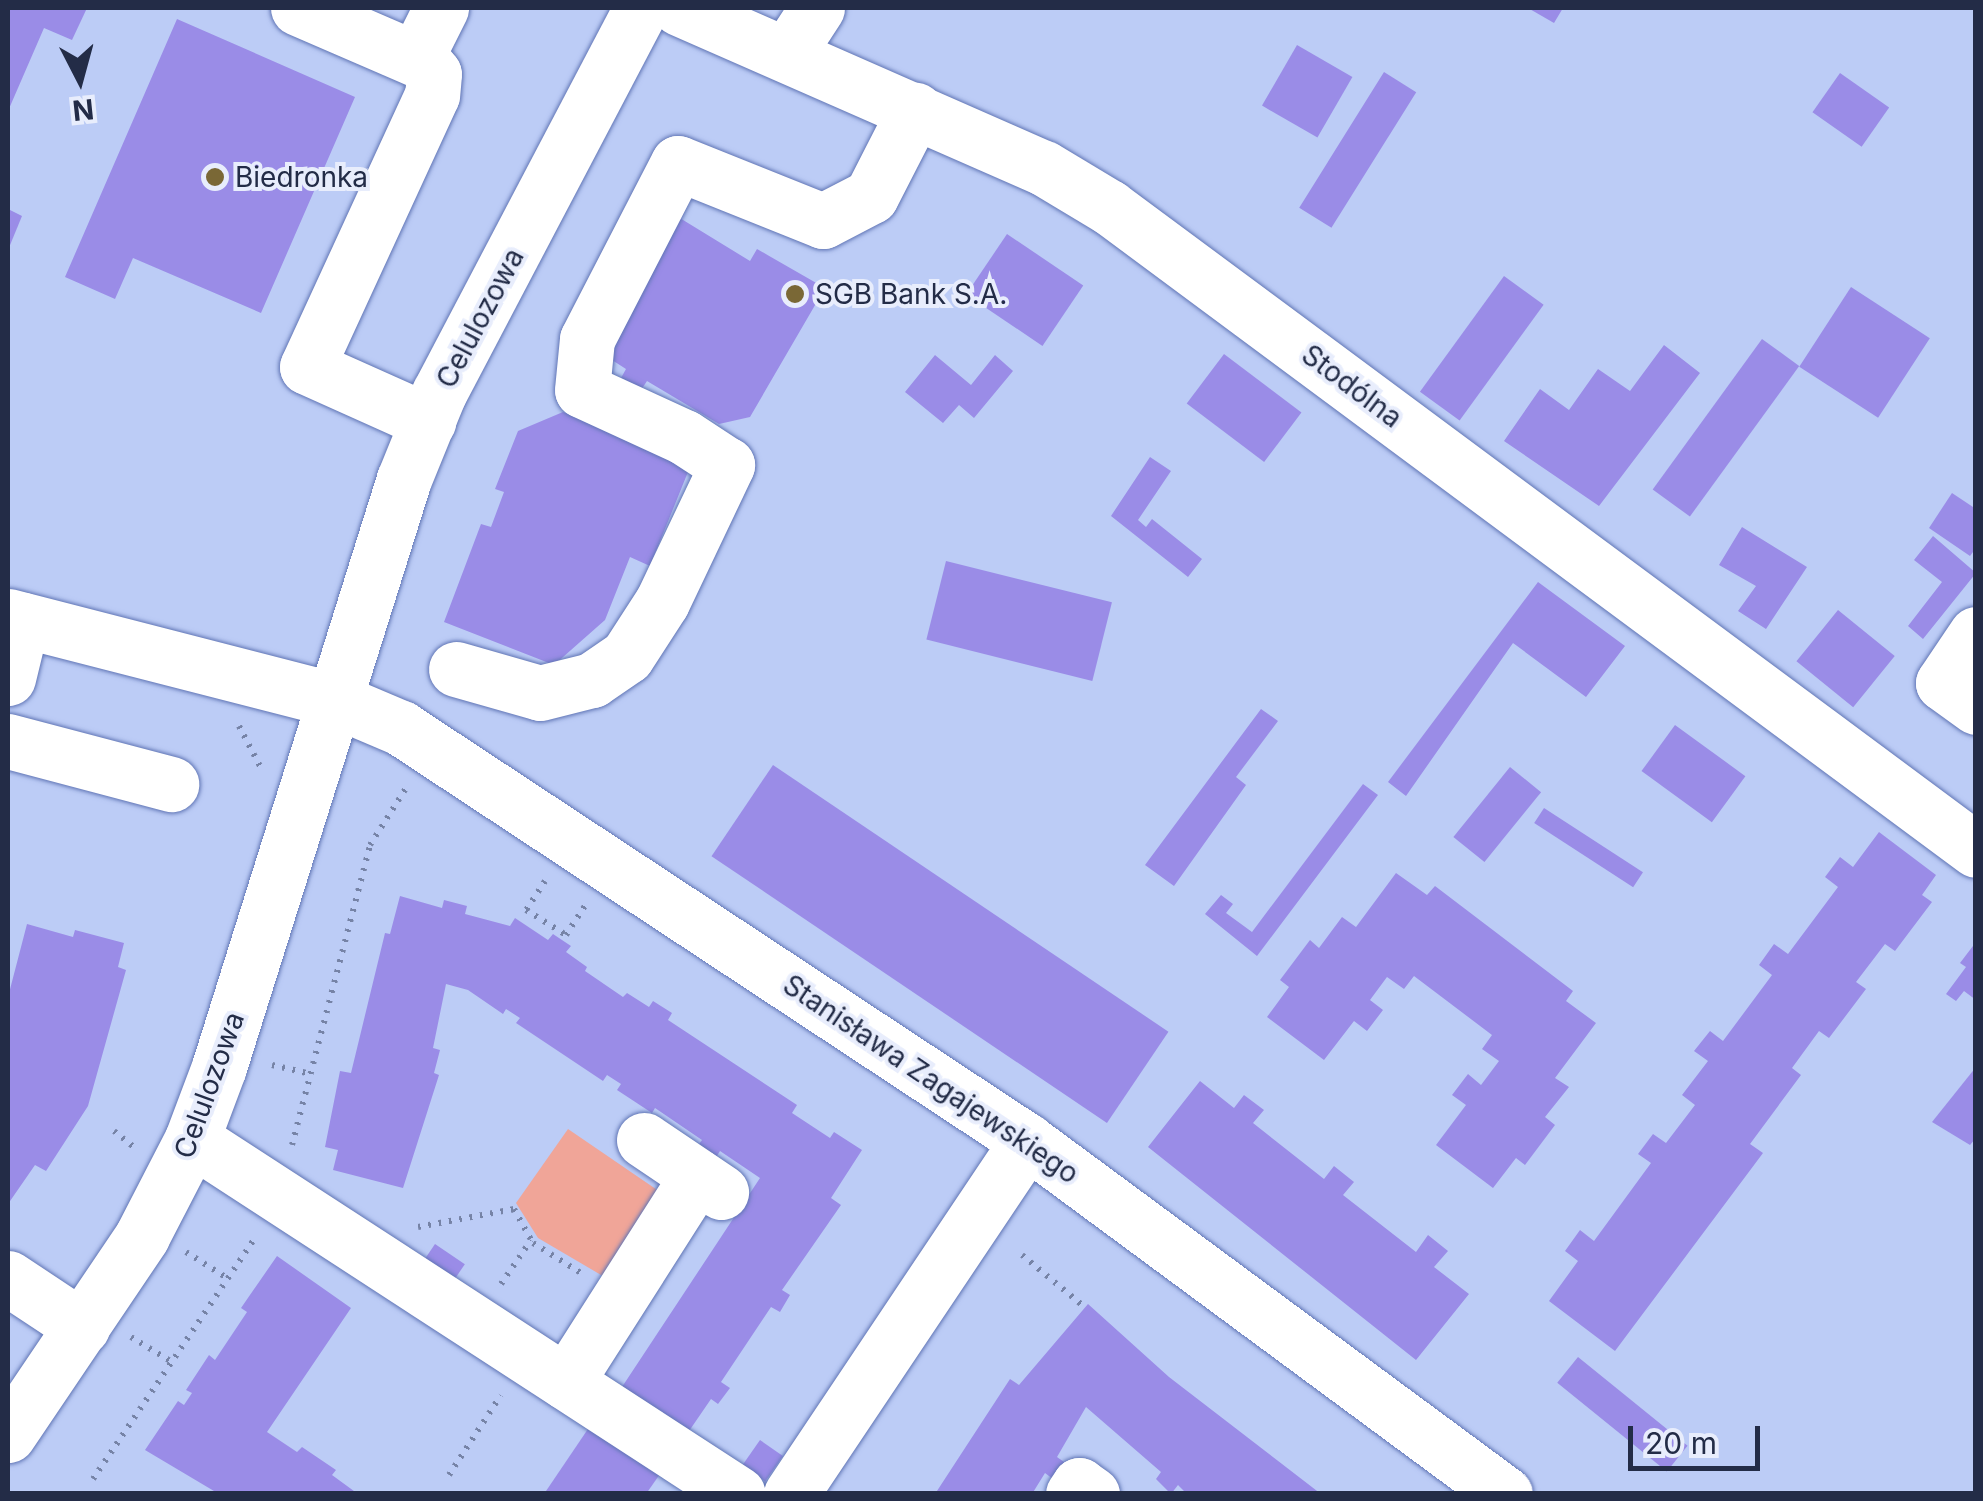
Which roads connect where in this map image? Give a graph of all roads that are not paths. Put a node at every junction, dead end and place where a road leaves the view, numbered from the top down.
1 (298, 8) edge
2 (440, 8) edge
3 (641, 8) edge
4 (679, 8) edge
5 (818, 8) edge
6 (786, 54) junction
7 (416, 58) junction
8 (915, 110) junction
9 (428, 421) junction
10 (15, 618) edge
11 (1976, 634) edge
12 (456, 668) dead end
13 (8, 678) edge
14 (334, 700) junction
15 (1976, 706) edge
16 (8, 741) edge
17 (172, 784) dead end
18 (1976, 850) edge
19 (644, 1140) dead end
20 (1027, 1140) junction
21 (166, 1144) junction
22 (8, 1278) edge
23 (107, 1332) junction
24 (546, 1369) junction
25 (8, 1435) edge
26 (738, 1494) edge
27 (791, 1494) edge
28 (1073, 1494) edge
29 (1092, 1494) edge
30 (1505, 1494) edge

1 - 7 street
2 - 7 street
3 - 9 street, Celulozowa
4 - 6 street, Stodólna
5 - 6 street
6 - 8 street, Stodólna
7 - 9 street
8 - 12 street
8 - 18 street, Stodólna
9 - 14 street, Celulozowa
10 - 13 street
10 - 14 street
11 - 15 street
14 - 20 street, Stanisława Zagajewskiego
14 - 21 street, Celulozowa
16 - 17 street
19 - 24 street
20 - 27 street
20 - 30 street, Stanisława Zagajewskiego
21 - 23 street, Celulozowa
21 - 24 street
22 - 23 street
23 - 25 street, Celulozowa
24 - 26 street
28 - 29 street

